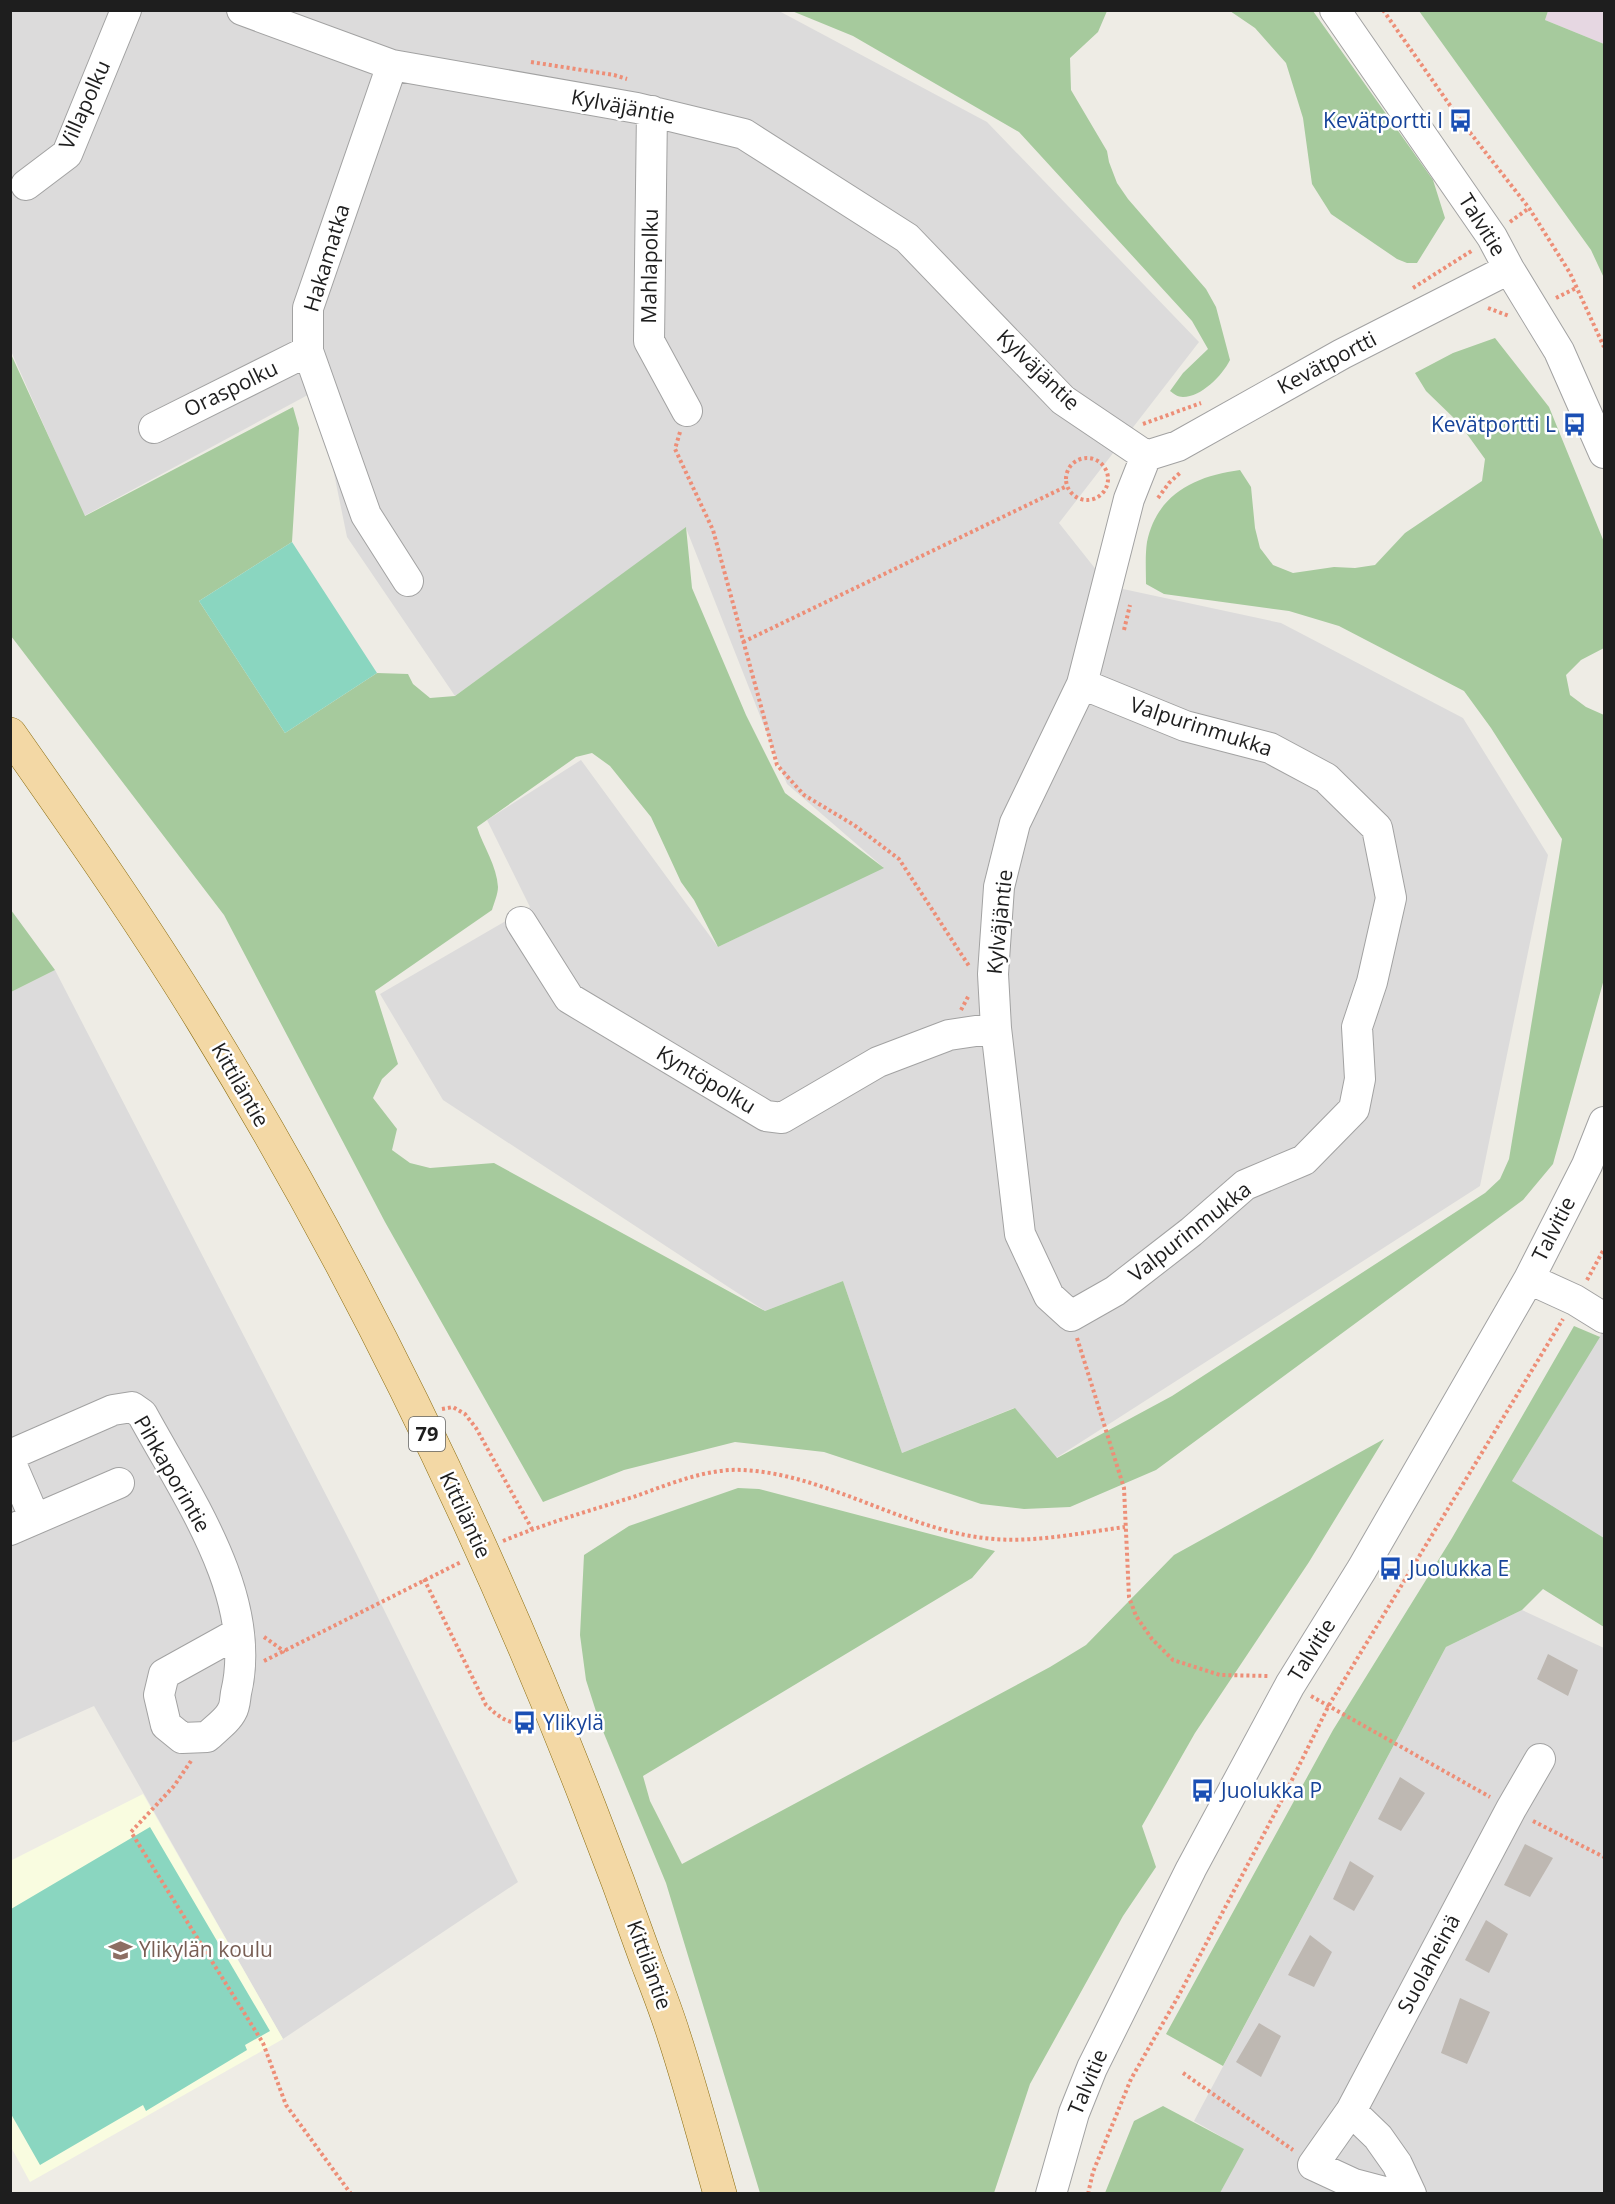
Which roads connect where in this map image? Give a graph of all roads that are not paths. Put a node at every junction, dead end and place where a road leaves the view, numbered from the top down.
1 (126, 10) edge
2 (242, 10) edge
3 (1335, 10) edge
4 (392, 65) junction
5 (651, 111) junction
6 (26, 185) dead end
7 (1509, 269) junction
8 (308, 351) junction
9 (687, 411) road end
10 (154, 428) dead end
11 (1605, 453) edge
12 (1146, 456) junction
13 (408, 581) dead end
14 (1082, 684) junction
15 (10, 734) edge
16 (520, 922) dead end
17 (996, 1028) junction
18 (1605, 1122) edge
19 (1529, 1279) junction
20 (1071, 1316) joint
21 (1605, 1318) edge
22 (10, 1455) edge
23 (10, 1461) edge
24 (118, 1483) dead end
25 (23, 1524) edge
26 (238, 1630) junction
27 (1540, 1759) dead end
28 (1351, 2111) junction
29 (720, 2193) edge
30 (1051, 2193) edge
31 (1392, 2193) edge
32 (1411, 2193) edge

1 - 6 street, Villapolku
2 - 4 street, Kylväjäntie
3 - 7 street, Talvitie
4 - 5 street, Kylväjäntie
4 - 8 street, Hakamatka
5 - 9 street, Mahlapolku
5 - 12 street, Kylväjäntie
7 - 11 street, Talvitie
7 - 12 street, Kevätportti
8 - 10 street, Oraspolku
8 - 13 street, Hakamatka
12 - 14 street, Kylväjäntie
14 - 17 street, Kylväjäntie
14 - 20 street, Valpurinmukka
15 - 29 main road, Kittiläntie / 79
16 - 17 street, Kyntöpolku
17 - 20 street, Kylväjäntie
18 - 19 street, Talvitie
19 - 21 street
19 - 30 street, Talvitie
22 - 26 street, Pihkaporintie
23 - 25 street
24 - 25 street
26 - 26 street, Pihkaporintie
27 - 28 street, Suolaheinä
28 - 31 street, Suolaheinä
28 - 32 street

